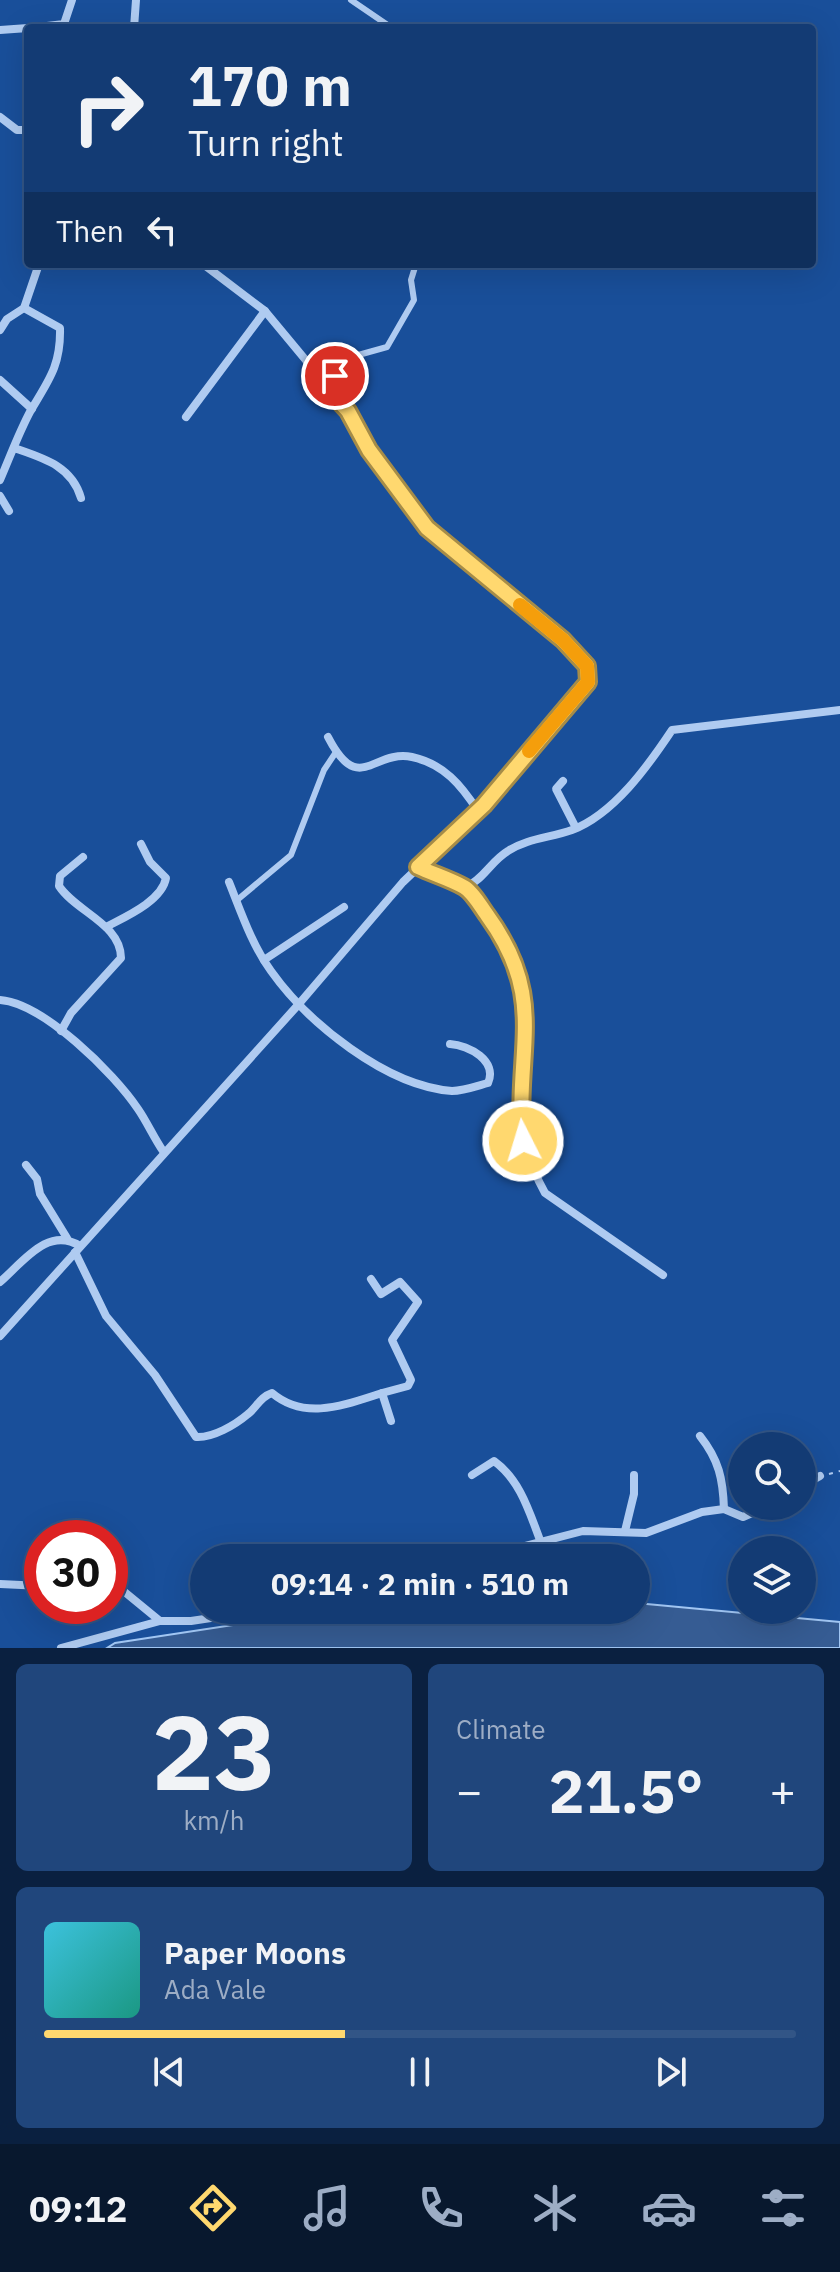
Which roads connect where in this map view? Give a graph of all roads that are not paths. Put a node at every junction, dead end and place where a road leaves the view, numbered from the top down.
1 (72, 0) edge
2 (136, 0) edge
3 (351, 0) edge
4 (64, 24) edge
5 (134, 24) edge
6 (386, 24) edge
7 (24, 28) edge
8 (0, 30) edge
9 (0, 117) edge
10 (24, 130) edge
11 (38, 268) edge
12 (208, 268) edge
13 (415, 268) edge
14 (24, 308) junction
15 (265, 311) junction
16 (0, 330) edge
17 (0, 380) edge
18 (331, 393) junction
19 (32, 409) junction
20 (186, 417) dead end
21 (14, 448) junction
22 (0, 480) edge
23 (0, 496) edge
24 (81, 498) dead end
25 (9, 511) dead end
26 (840, 710) edge
27 (328, 737) dead end
28 (336, 752) junction
29 (563, 781) dead end
30 (478, 811) junction
31 (576, 828) junction
32 (141, 844) dead end
33 (83, 857) dead end
34 (418, 867) junction
35 (229, 882) dead end
36 (466, 887) junction
37 (236, 901) junction
38 (344, 907) dead end
39 (106, 927) junction
40 (264, 960) junction
41 (0, 1000) edge
42 (298, 1005) junction
43 (61, 1031) junction
44 (450, 1044) dead end
45 (163, 1151) junction
46 (26, 1165) dead end
47 (67, 1238) junction
48 (78, 1249) junction
49 (663, 1275) dead end
50 (371, 1279) dead end
51 (0, 1282) edge
52 (0, 1336) edge
53 (382, 1393) junction
54 (391, 1421) dead end
55 (700, 1436) dead end
56 (472, 1475) dead end
57 (634, 1475) dead end
58 (820, 1476) dead end
59 (816, 1478) edge
60 (724, 1509) junction
61 (728, 1511) edge
62 (625, 1531) junction
63 (540, 1540) junction
64 (526, 1544) edge
65 (0, 1584) edge
66 (24, 1585) edge
67 (128, 1595) edge
68 (160, 1621) junction
69 (190, 1621) edge
70 (61, 1648) edge

1 - 4 street
2 - 5 street
3 - 6 lane
7 - 8 street
9 - 10 street
11 - 14 street
12 - 15 street
13 - 18 lane
14 - 16 street
14 - 19 street
15 - 18 street
15 - 20 street
17 - 19 street
18 - 30 street
19 - 21 street
21 - 22 street
21 - 24 street
23 - 25 street
26 - 31 street
27 - 28 street
28 - 30 street
28 - 37 lane
29 - 31 street
30 - 34 street
31 - 36 street
32 - 39 street
33 - 39 street
34 - 36 street
34 - 42 street
35 - 37 street
36 - 49 street
37 - 40 street
38 - 40 street
39 - 43 street
40 - 42 street
41 - 43 street
42 - 44 street
42 - 45 street
43 - 45 street
45 - 48 street
46 - 47 street
47 - 48 street
47 - 51 street
48 - 52 street
48 - 53 street
50 - 53 street
53 - 54 street
55 - 60 street
56 - 63 street
57 - 62 street
58 - 59 street
60 - 61 street
60 - 62 street
62 - 63 street
63 - 64 street
65 - 66 street
67 - 68 street
68 - 69 street
68 - 70 street

